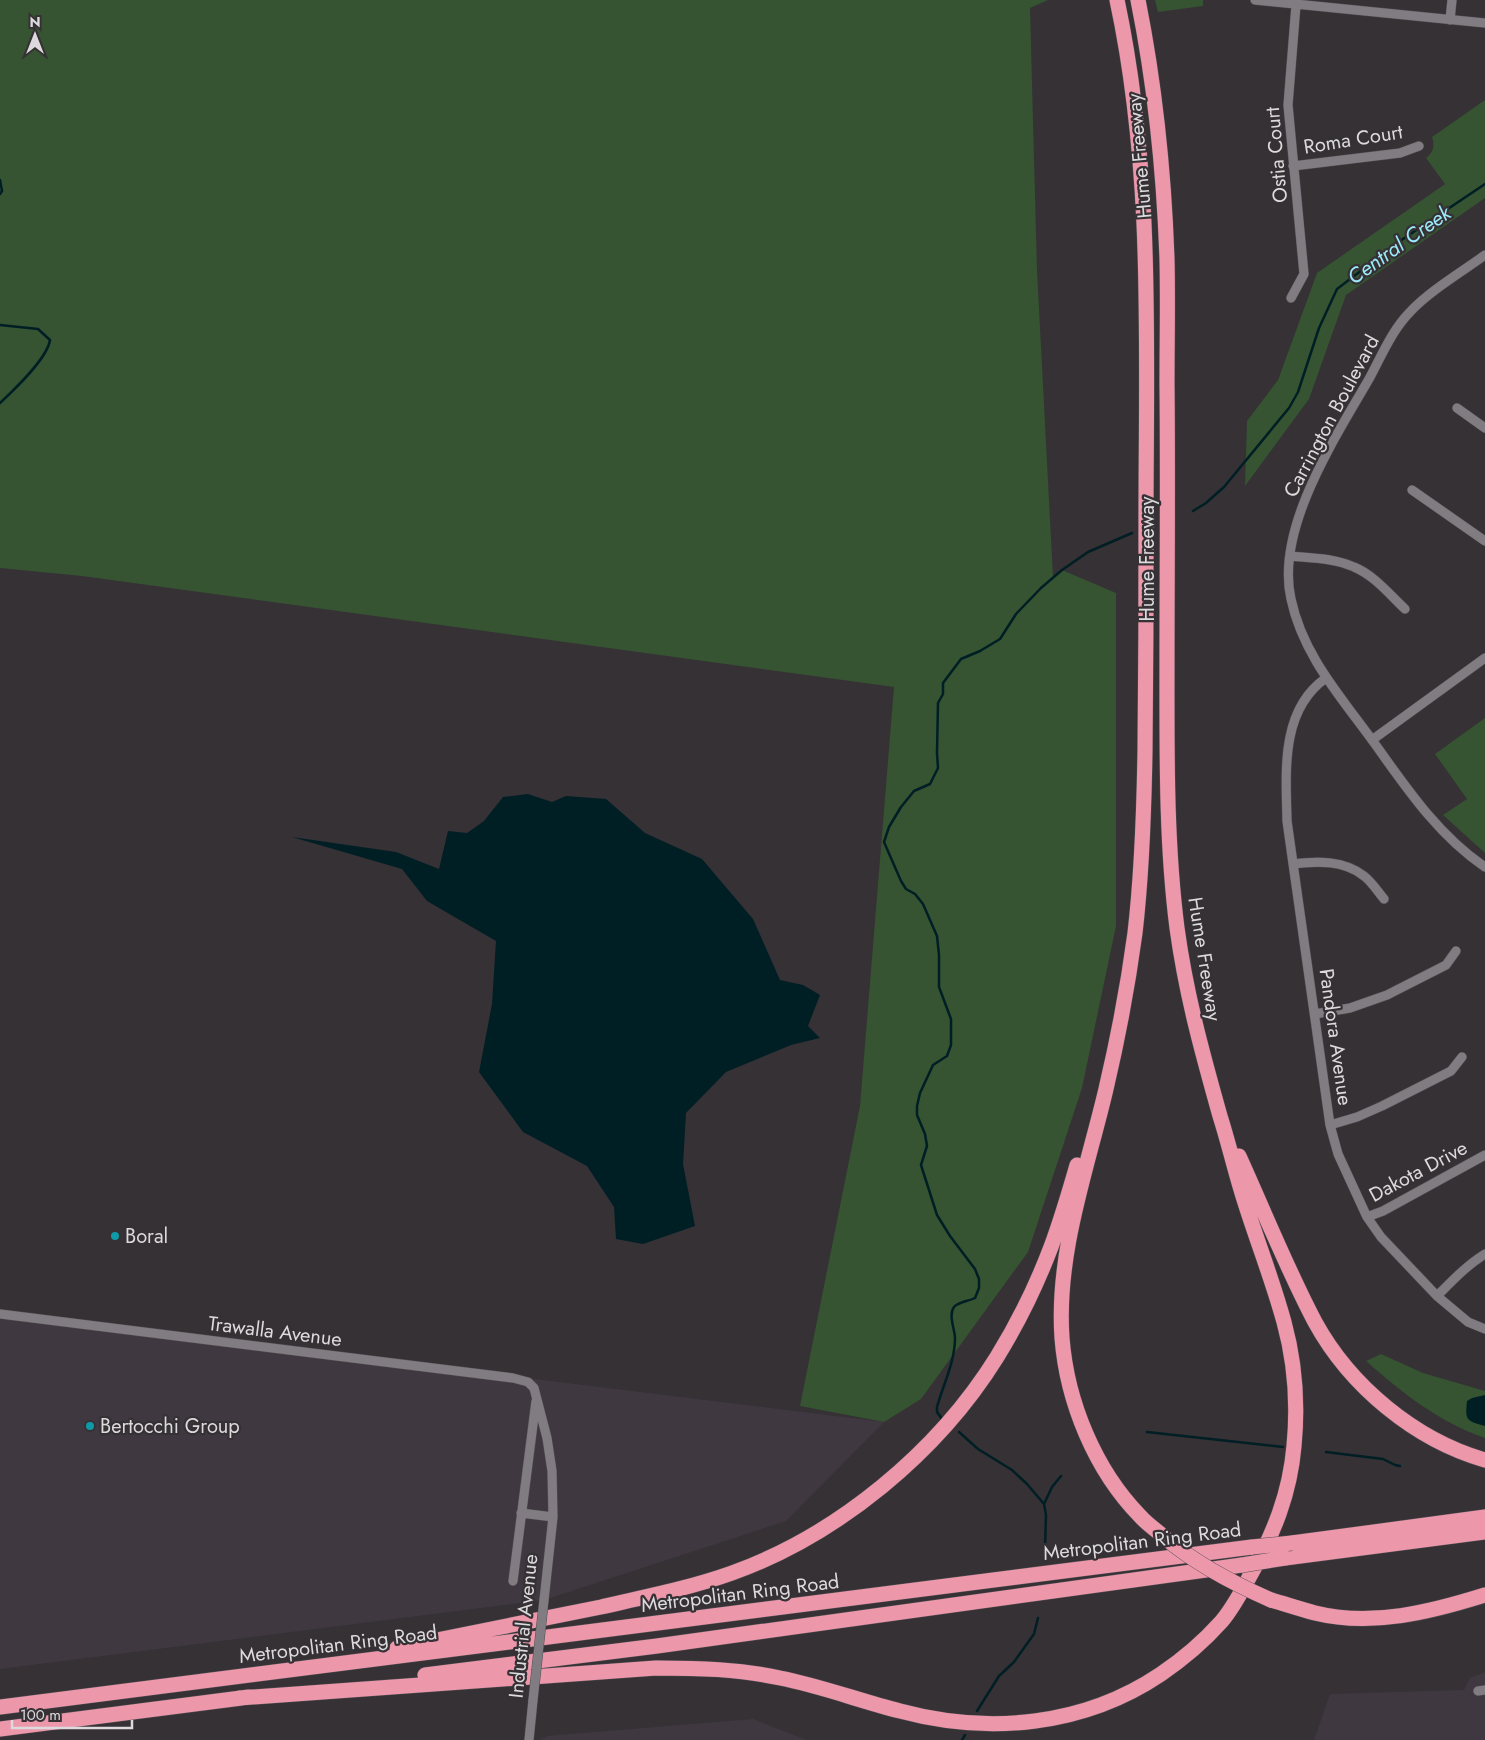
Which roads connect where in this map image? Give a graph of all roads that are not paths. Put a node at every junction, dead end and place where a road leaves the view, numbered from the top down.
1 (1117, 0) edge
2 (1138, 0) edge
3 (1255, 0) edge
4 (1452, 0) edge
5 (1275, 1) edge
6 (1296, 5) junction
7 (1450, 20) junction
8 (1485, 23) edge
9 (1419, 146) dead end
10 (1293, 166) junction
11 (1485, 255) edge
12 (1291, 298) dead end
13 (1457, 408) dead end
14 (1485, 428) edge
15 (1412, 490) dead end
16 (1485, 541) edge
17 (1290, 556) junction
18 (1405, 609) dead end
19 (1485, 658) edge
20 (1328, 681) junction
21 (1372, 740) junction
22 (1293, 864) junction
23 (1485, 867) edge
24 (1384, 899) dead end
25 (1456, 951) dead end
26 (1315, 1014) junction
27 (1115, 1046) junction
28 (1462, 1057) dead end
29 (1220, 1114) junction
30 (1330, 1125) junction
31 (1485, 1155) edge
32 (1367, 1217) junction
33 (1485, 1254) edge
34 (1437, 1296) junction
35 (0, 1314) edge
36 (1485, 1329) edge
37 (537, 1396) junction
38 (1485, 1460) edge
39 (521, 1513) junction
40 (553, 1517) junction
41 (1485, 1517) edge
42 (1485, 1532) edge
43 (1410, 1542) junction
44 (1485, 1542) edge
45 (513, 1581) dead end
46 (1485, 1595) edge
47 (263, 1674) junction
48 (239, 1698) junction
49 (0, 1707) edge
50 (0, 1730) edge
51 (529, 1740) edge

1 - 27 highway, Hume Freeway
2 - 29 highway, Hume Freeway
3 - 5 street
4 - 7 street
5 - 6 street
6 - 7 street
6 - 10 street, Ostia Court
7 - 8 street
9 - 10 street, Roma Court
10 - 12 street, Ostia Court
11 - 17 street, Carrington Boulevard
13 - 14 street
15 - 16 street
17 - 18 street
17 - 20 street, Carrington Boulevard
19 - 21 street
20 - 21 street, Carrington Boulevard
20 - 22 street, Pandora Avenue
21 - 23 street, Carrington Boulevard
22 - 24 street
22 - 26 street, Pandora Avenue
25 - 26 street
26 - 30 street, Pandora Avenue
27 - 46 highway, bridge
27 - 47 highway
28 - 30 street
29 - 38 highway
29 - 48 highway
30 - 32 street, Pandora Avenue
31 - 32 street, Dakota Drive
32 - 34 street, Pandora Avenue
33 - 34 street
34 - 36 street, Pandora Avenue
35 - 37 street, Trawalla Avenue
37 - 39 street, Industrial Avenue
37 - 40 street, Industrial Avenue
39 - 40 street
39 - 45 street, Industrial Avenue
40 - 51 street, Industrial Avenue, bridge
41 - 47 highway, Metropolitan Ring Road, bridge
42 - 43 highway
43 - 44 highway
43 - 48 highway, Metropolitan Ring Road, bridge
47 - 49 highway, Metropolitan Ring Road
48 - 50 highway, Metropolitan Ring Road

